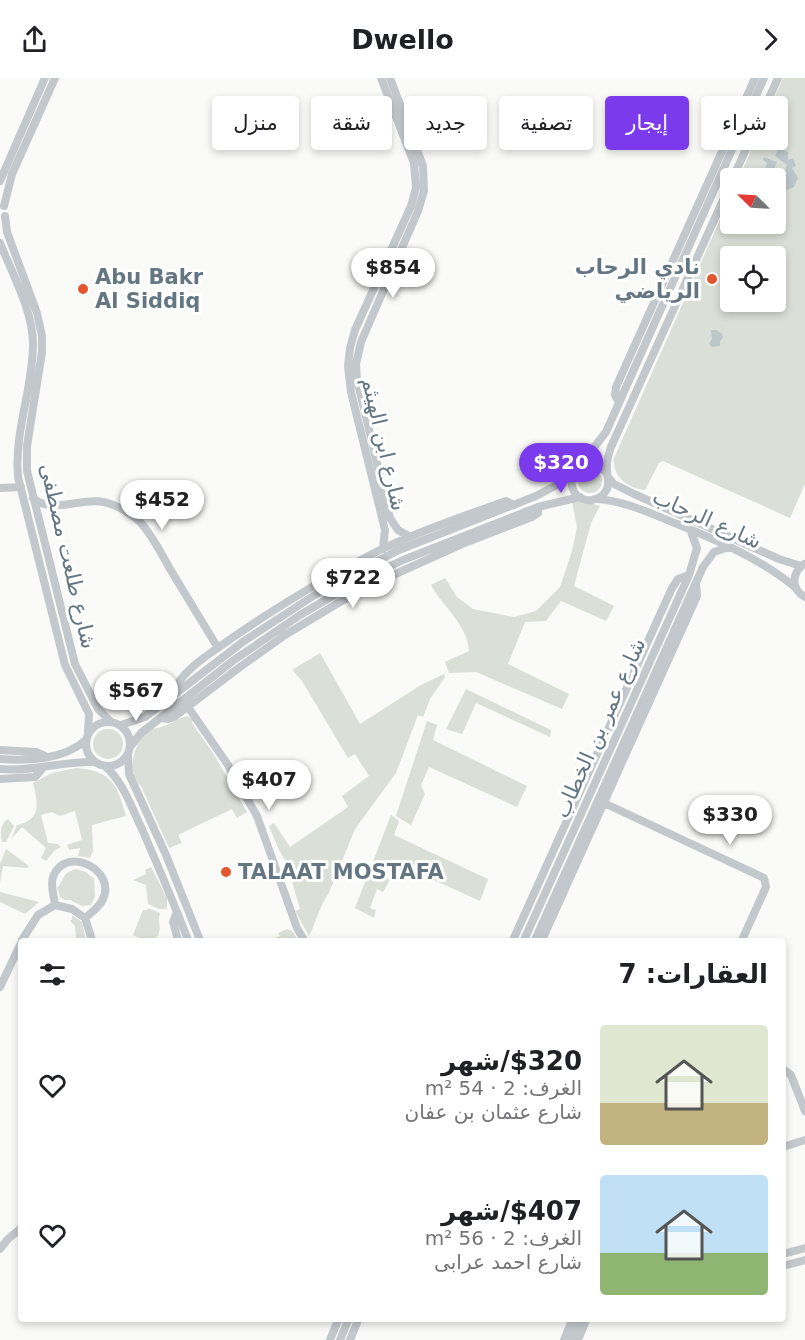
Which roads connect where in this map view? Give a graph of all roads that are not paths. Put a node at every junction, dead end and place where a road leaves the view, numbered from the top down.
1 (45, 78) edge
2 (55, 78) edge
3 (381, 78) edge
4 (390, 78) edge
5 (755, 78) edge
6 (764, 78) edge
7 (778, 78) edge
8 (729, 155) junction
9 (741, 160) junction
10 (737, 168) edge
11 (0, 181) edge
12 (2, 203) edge
13 (720, 207) edge
14 (2, 219) edge
15 (689, 234) junction
16 (0, 243) edge
17 (389, 266) junction
18 (581, 464) junction
19 (573, 472) junction
20 (608, 475) junction
21 (21, 487) junction
22 (0, 488) edge
23 (580, 497) junction
24 (33, 498) junction
25 (597, 499) junction
26 (514, 505) junction
27 (53, 507) junction
28 (538, 507) junction
29 (39, 522) junction
30 (690, 529) junction
31 (410, 537) junction
32 (729, 547) junction
33 (383, 549) junction
34 (399, 550) junction
35 (403, 560) junction
36 (803, 565) edge
37 (689, 575) junction
38 (696, 582) junction
39 (796, 588) junction
40 (804, 597) edge
41 (218, 648) junction
42 (173, 694) junction
43 (188, 707) junction
44 (160, 718) junction
45 (110, 721) junction
46 (121, 725) junction
47 (87, 736) junction
48 (0, 750) edge
49 (129, 751) junction
50 (47, 757) junction
51 (0, 759) edge
52 (94, 762) junction
53 (105, 766) junction
54 (43, 768) junction
55 (0, 769) edge
56 (0, 779) edge
57 (604, 803) junction
58 (573, 833) junction
59 (581, 837) junction
60 (55, 905) junction
61 (177, 912) junction
62 (85, 918) junction
63 (24, 938) edge
64 (91, 938) edge
65 (177, 938) edge
66 (187, 938) edge
67 (199, 938) edge
68 (303, 938) edge
69 (514, 938) edge
70 (525, 938) edge
71 (536, 938) edge
72 (543, 938) edge
73 (743, 938) edge
74 (18, 950) edge
75 (0, 987) edge
76 (786, 1071) edge
77 (805, 1111) edge
78 (805, 1140) edge
79 (786, 1147) edge
80 (18, 1231) edge
81 (805, 1248) edge
82 (0, 1249) edge
83 (786, 1253) edge
84 (805, 1260) edge
85 (786, 1265) edge
86 (337, 1322) edge
87 (347, 1322) edge
88 (357, 1322) edge
89 (571, 1322) edge
90 (579, 1322) edge
91 (585, 1322) edge
92 (330, 1340) edge
93 (340, 1340) edge
94 (350, 1340) edge
95 (564, 1340) edge
96 (571, 1340) edge
97 (578, 1340) edge

1 - 11 street
2 - 12 street
3 - 17 street, شارع ابن الهيثم
4 - 17 street, شارع ابن الهيثم
5 - 15 street
6 - 8 street
7 - 9 street
8 - 9 street
8 - 15 street
9 - 10 street
12 - 14 street, شارع طلعت مصطفى
13 - 20 street
14 - 24 street, شارع طلعت مصطفى
15 - 18 street
16 - 21 street, شارع طلعت مصطفى
17 - 31 street, شارع ابن الهيثم
17 - 33 street, شارع ابن الهيثم
18 - 19 street
18 - 20 street
19 - 23 street
19 - 26 street
20 - 25 street
20 - 36 street, شارع الرحاب
21 - 22 street
21 - 47 street, شارع طلعت مصطفى
23 - 25 street
23 - 28 street
24 - 27 street
24 - 29 street, شارع طلعت مصطفى
25 - 30 street, شارع الرحاب
26 - 31 street
26 - 34 street
27 - 29 street
27 - 41 street
28 - 35 street
28 - 43 street
29 - 45 street, شارع طلعت مصطفى
30 - 32 street, شارع الرحاب
30 - 37 street, شارع عمر بن الخطاب
31 - 33 street
32 - 38 street, شارع عمر بن الخطاب
32 - 39 street, شارع الرحاب
33 - 41 street
34 - 35 street
34 - 42 street
35 - 44 street
36 - 39 street
37 - 58 street, شارع عمر بن الخطاب
37 - 69 street
38 - 57 street
38 - 59 street, شارع عمر بن الخطاب
39 - 40 street, شارع الرحاب
41 - 42 street
42 - 46 street
43 - 44 street
43 - 68 street
44 - 49 street
45 - 46 street
45 - 47 street
46 - 49 street
47 - 50 street
47 - 52 street
48 - 50 street
49 - 53 street
49 - 67 street
50 - 51 street
52 - 53 street
52 - 54 street
53 - 61 street
54 - 55 street
54 - 56 street
57 - 72 street
57 - 73 street
58 - 59 street
58 - 70 street, شارع عمر بن الخطاب
59 - 71 street, شارع عمر بن الخطاب
60 - 62 street
60 - 62 street
60 - 63 street
61 - 65 street
61 - 66 street
62 - 64 street
74 - 75 street
76 - 77 street
78 - 79 street
80 - 82 street
81 - 83 street
84 - 85 street
86 - 92 street
87 - 93 street
88 - 94 street
89 - 95 street
90 - 96 street
91 - 97 street

